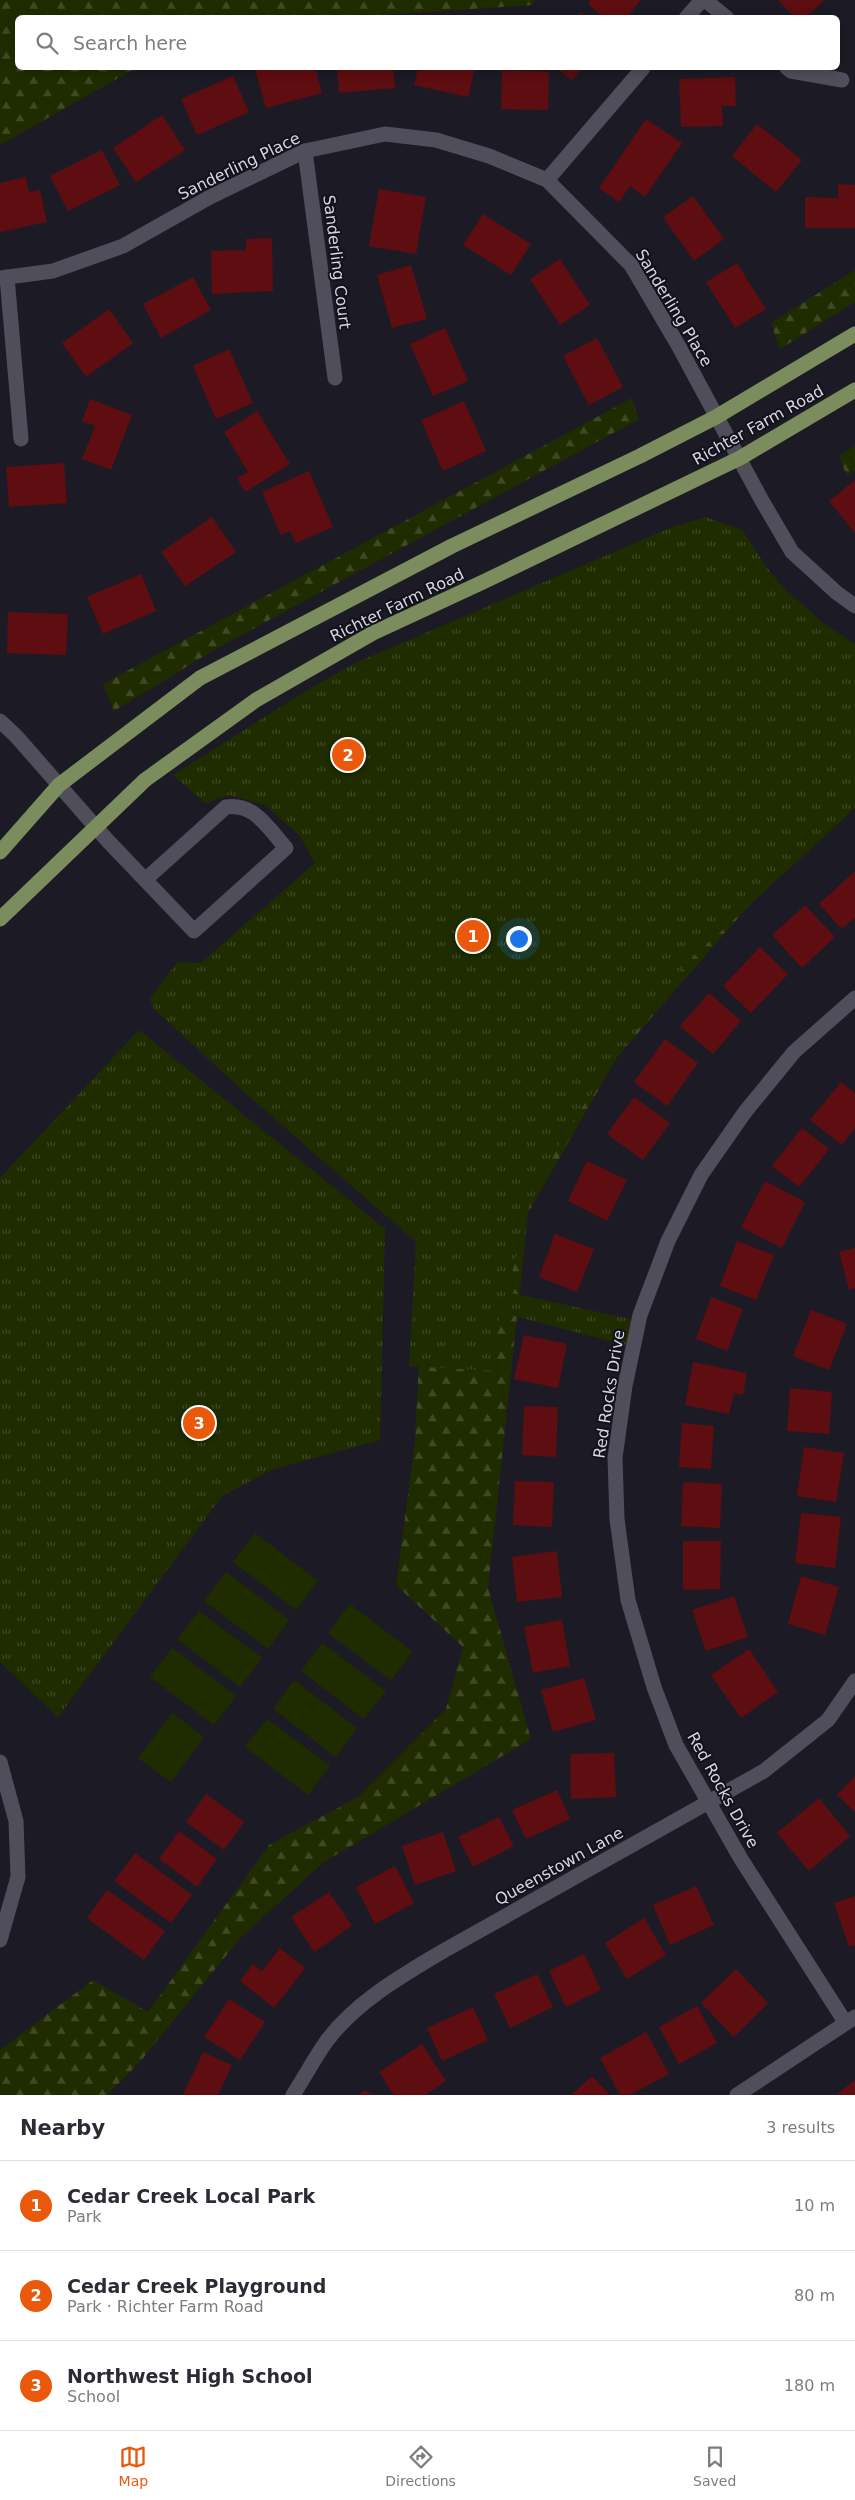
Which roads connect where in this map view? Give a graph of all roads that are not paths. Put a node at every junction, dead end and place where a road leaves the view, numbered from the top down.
1 (704, 0) edge
2 (689, 15) edge
3 (723, 15) edge
4 (641, 70) edge
5 (790, 70) edge
6 (842, 80) dead end
7 (305, 151) junction
8 (547, 180) junction
9 (3, 278) edge
10 (855, 334) edge
11 (335, 378) dead end
12 (855, 390) edge
13 (716, 416) junction
14 (21, 439) dead end
15 (740, 458) junction
16 (855, 606) edge
17 (0, 721) edge
18 (59, 785) junction
19 (96, 826) junction
20 (0, 852) edge
21 (146, 879) junction
22 (0, 919) edge
23 (855, 998) edge
24 (855, 1681) edge
25 (0, 1762) edge
26 (708, 1803) junction
27 (0, 1940) edge
28 (850, 2020) edge
29 (293, 2095) edge
30 (737, 2095) edge

1 - 2 street
1 - 3 street
4 - 8 street
5 - 6 street
7 - 8 street, Sanderling Place
7 - 9 street, Sanderling Place
7 - 11 street, Sanderling Court
8 - 13 street, Sanderling Place
9 - 14 street
10 - 13 main road, Richter Farm Road
12 - 15 main road, Richter Farm Road
13 - 15 street, Sanderling Place
13 - 18 main road, Richter Farm Road
15 - 16 street, Sanderling Place
15 - 19 main road, Richter Farm Road
17 - 18 street
18 - 19 street
18 - 20 main road, Richter Farm Road
19 - 21 street
19 - 22 main road, Richter Farm Road
21 - 21 street
23 - 26 street, Red Rocks Drive
24 - 26 street, Queenstown Lane
25 - 27 street
26 - 28 street, Red Rocks Drive
26 - 29 street, Queenstown Lane
28 - 30 street

